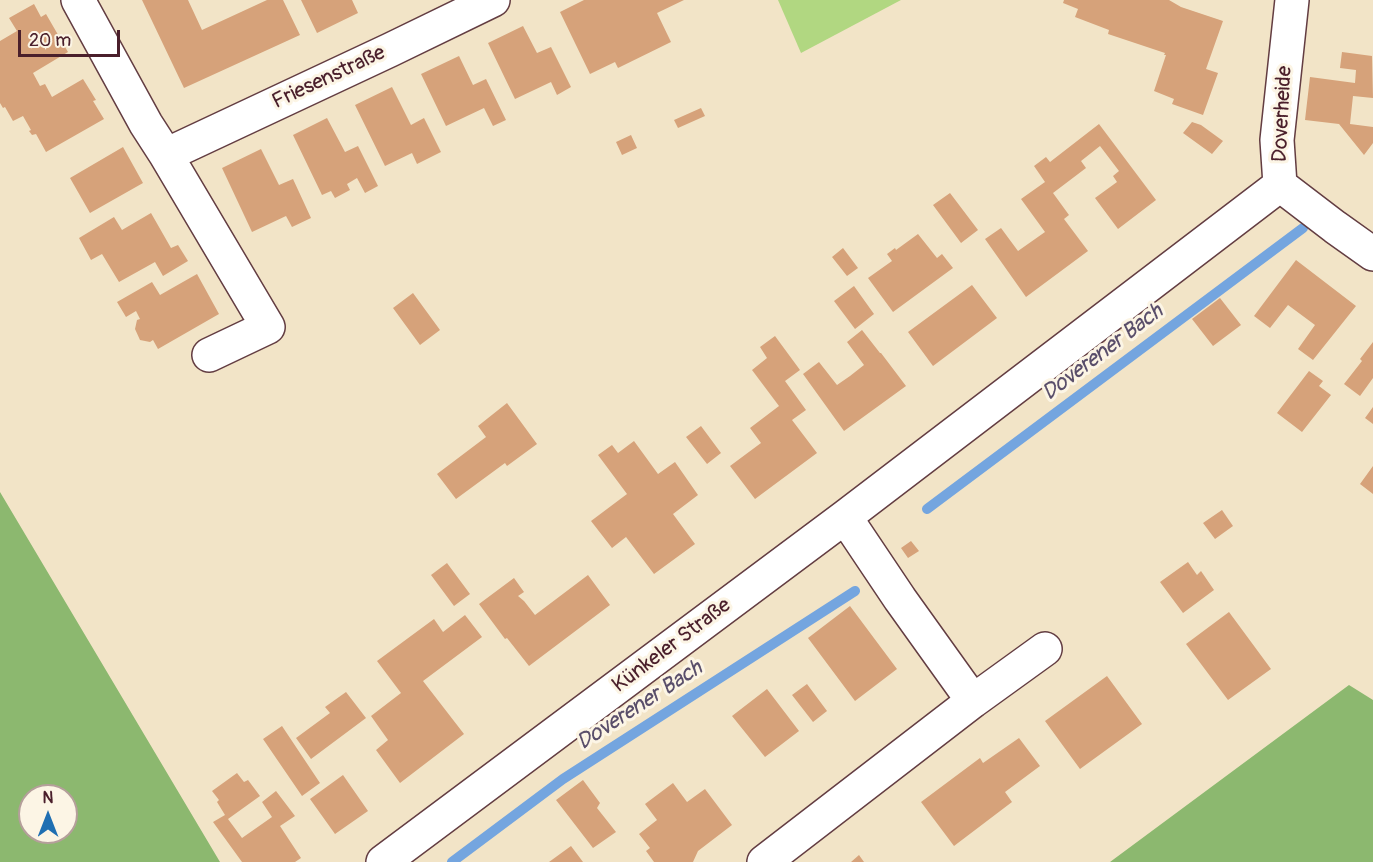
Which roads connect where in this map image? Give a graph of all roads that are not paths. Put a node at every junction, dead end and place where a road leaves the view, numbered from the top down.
1 (78, 0) edge
2 (493, 0) edge
3 (1292, 0) edge
4 (166, 155) junction
5 (1291, 194) junction
6 (1373, 254) edge
7 (209, 355) dead end
8 (845, 517) junction
9 (1045, 650) dead end
10 (974, 701) junction
11 (383, 862) edge
12 (764, 862) edge

1 - 4 street
2 - 4 street, Friesenstraße
3 - 5 street, Doverheide
4 - 7 street
5 - 6 street
5 - 8 street, Künkeler Straße
8 - 10 street
8 - 11 street, Künkeler Straße
9 - 10 street
10 - 12 street

